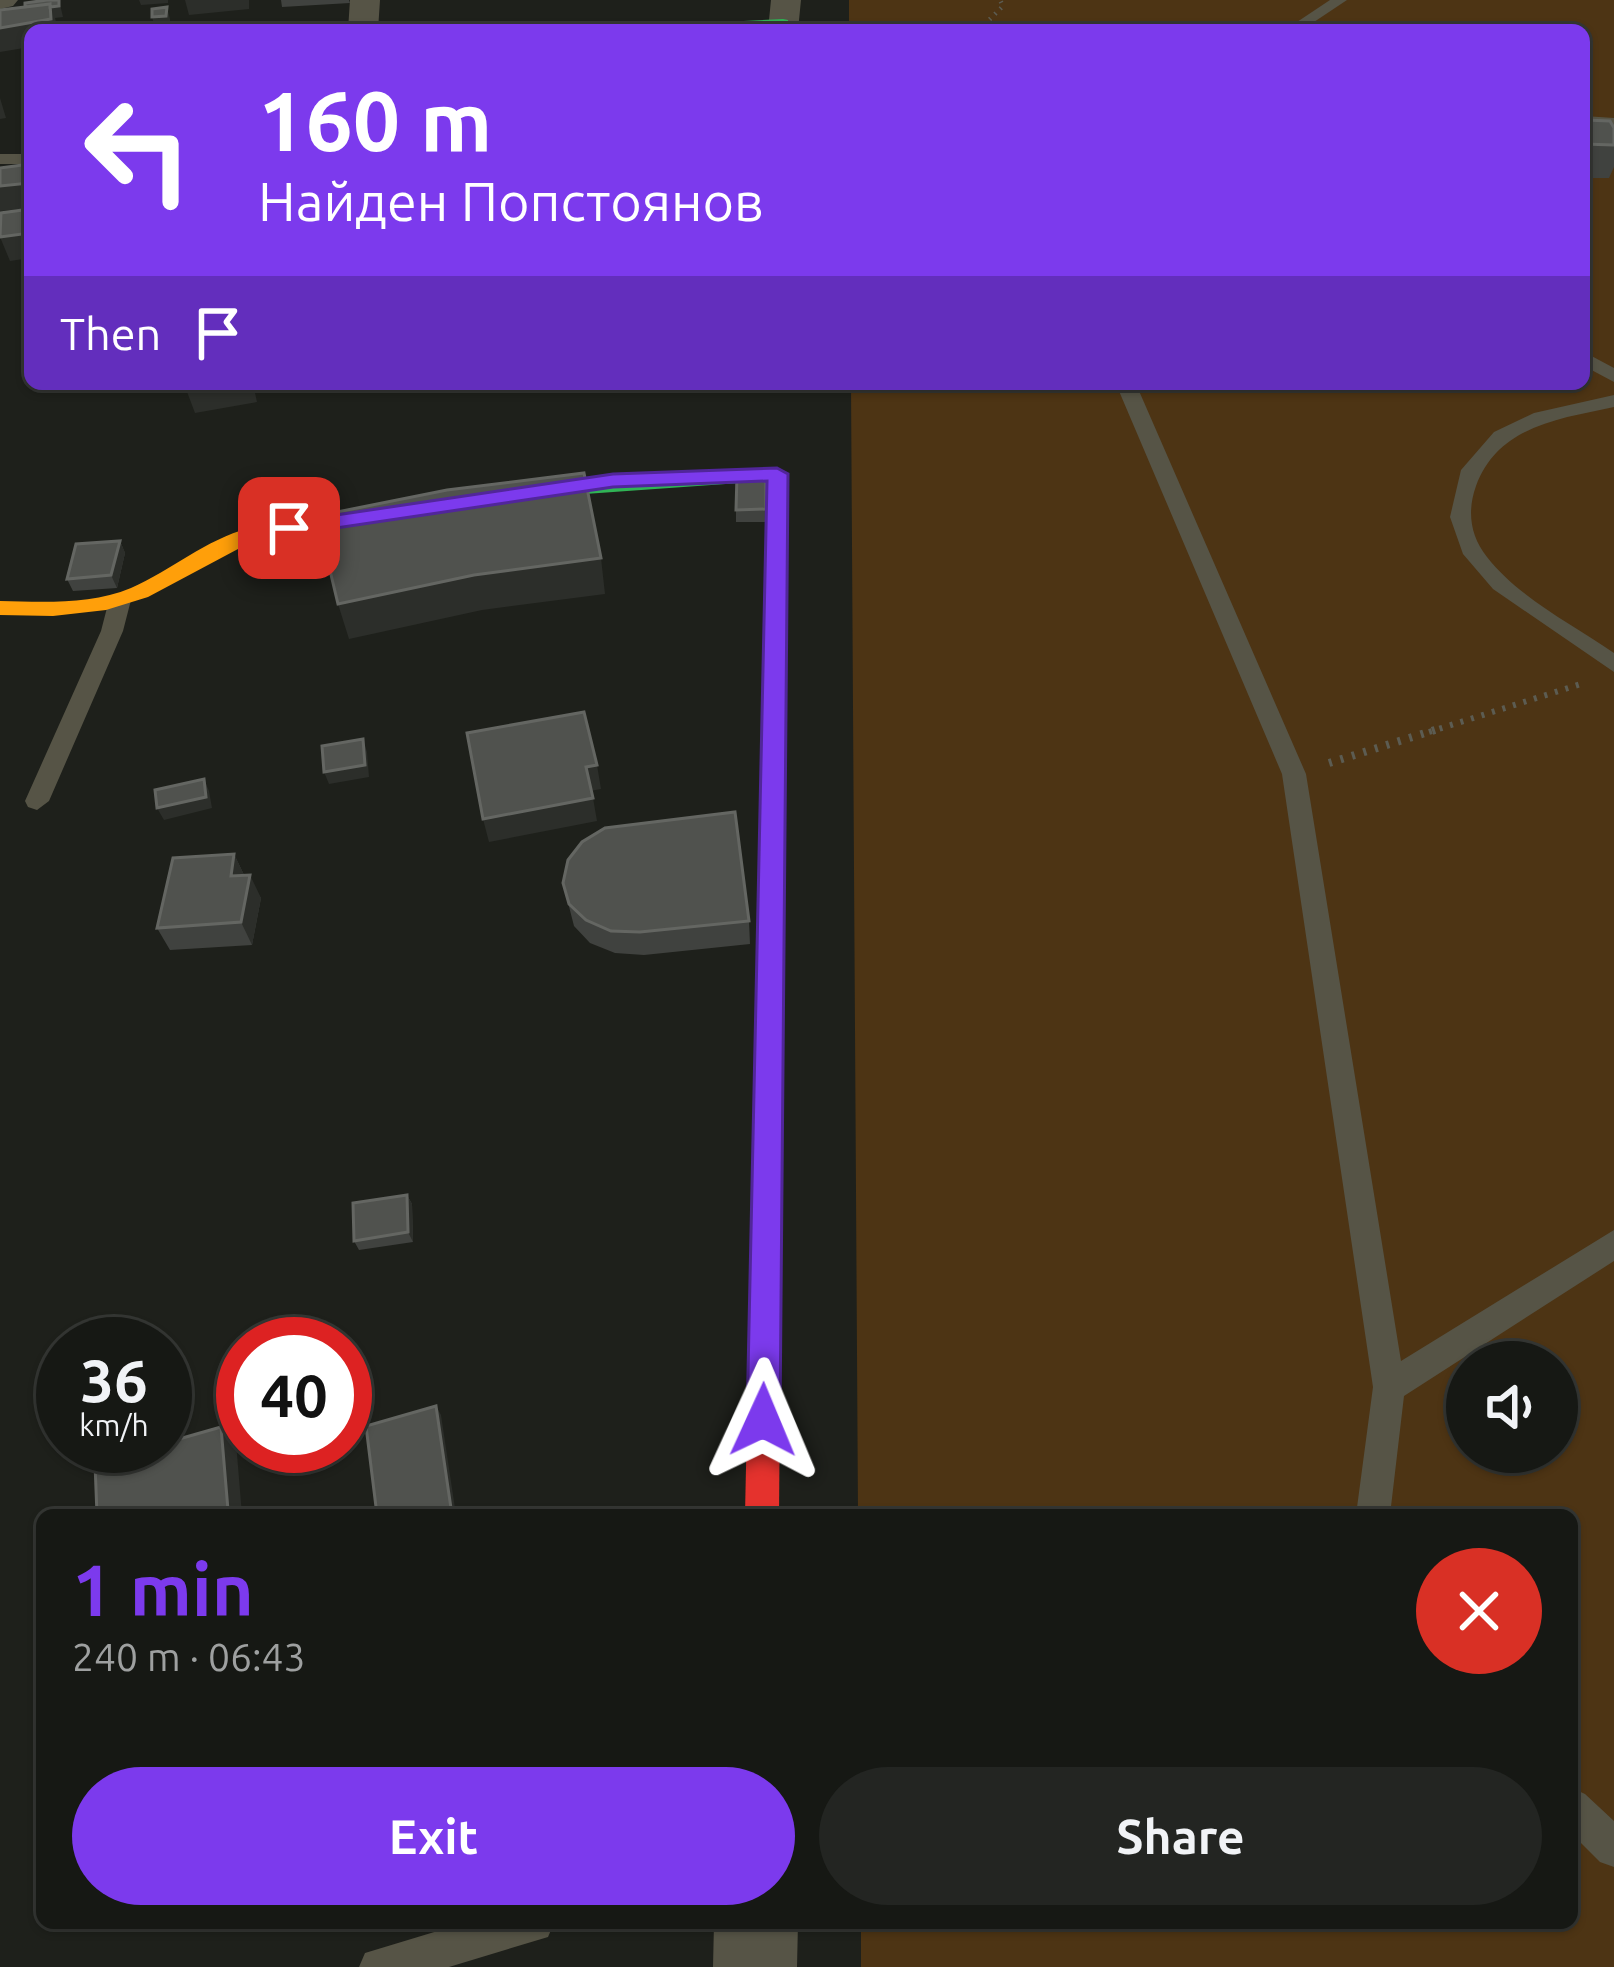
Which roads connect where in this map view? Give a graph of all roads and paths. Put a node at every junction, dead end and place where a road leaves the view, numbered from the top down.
1 (1000, 0) edge
2 (1340, 0) edge
3 (784, 18) edge
4 (712, 24) edge
5 (985, 24) edge
6 (1302, 24) edge
7 (1129, 390) edge
8 (1614, 401) edge
9 (121, 600) junction
10 (0, 608) edge
11 (1614, 664) edge
12 (1591, 681) dead end
13 (1294, 774) junction
14 (37, 801) dead end
15 (1614, 1244) edge
16 (1389, 1387) junction
17 (762, 1509) edge
18 (1373, 1509) edge
19 (1578, 1813) edge
20 (1614, 1847) edge
21 (513, 1929) edge
22 (379, 1967) edge

1 - 5 path
2 - 6 lane
3 - 4 street
7 - 13 lane
8 - 11 lane
9 - 10 street
9 - 14 lane
9 - 17 street
12 - 13 path
13 - 16 lane
15 - 16 lane
16 - 18 lane
19 - 20 lane
21 - 22 lane

